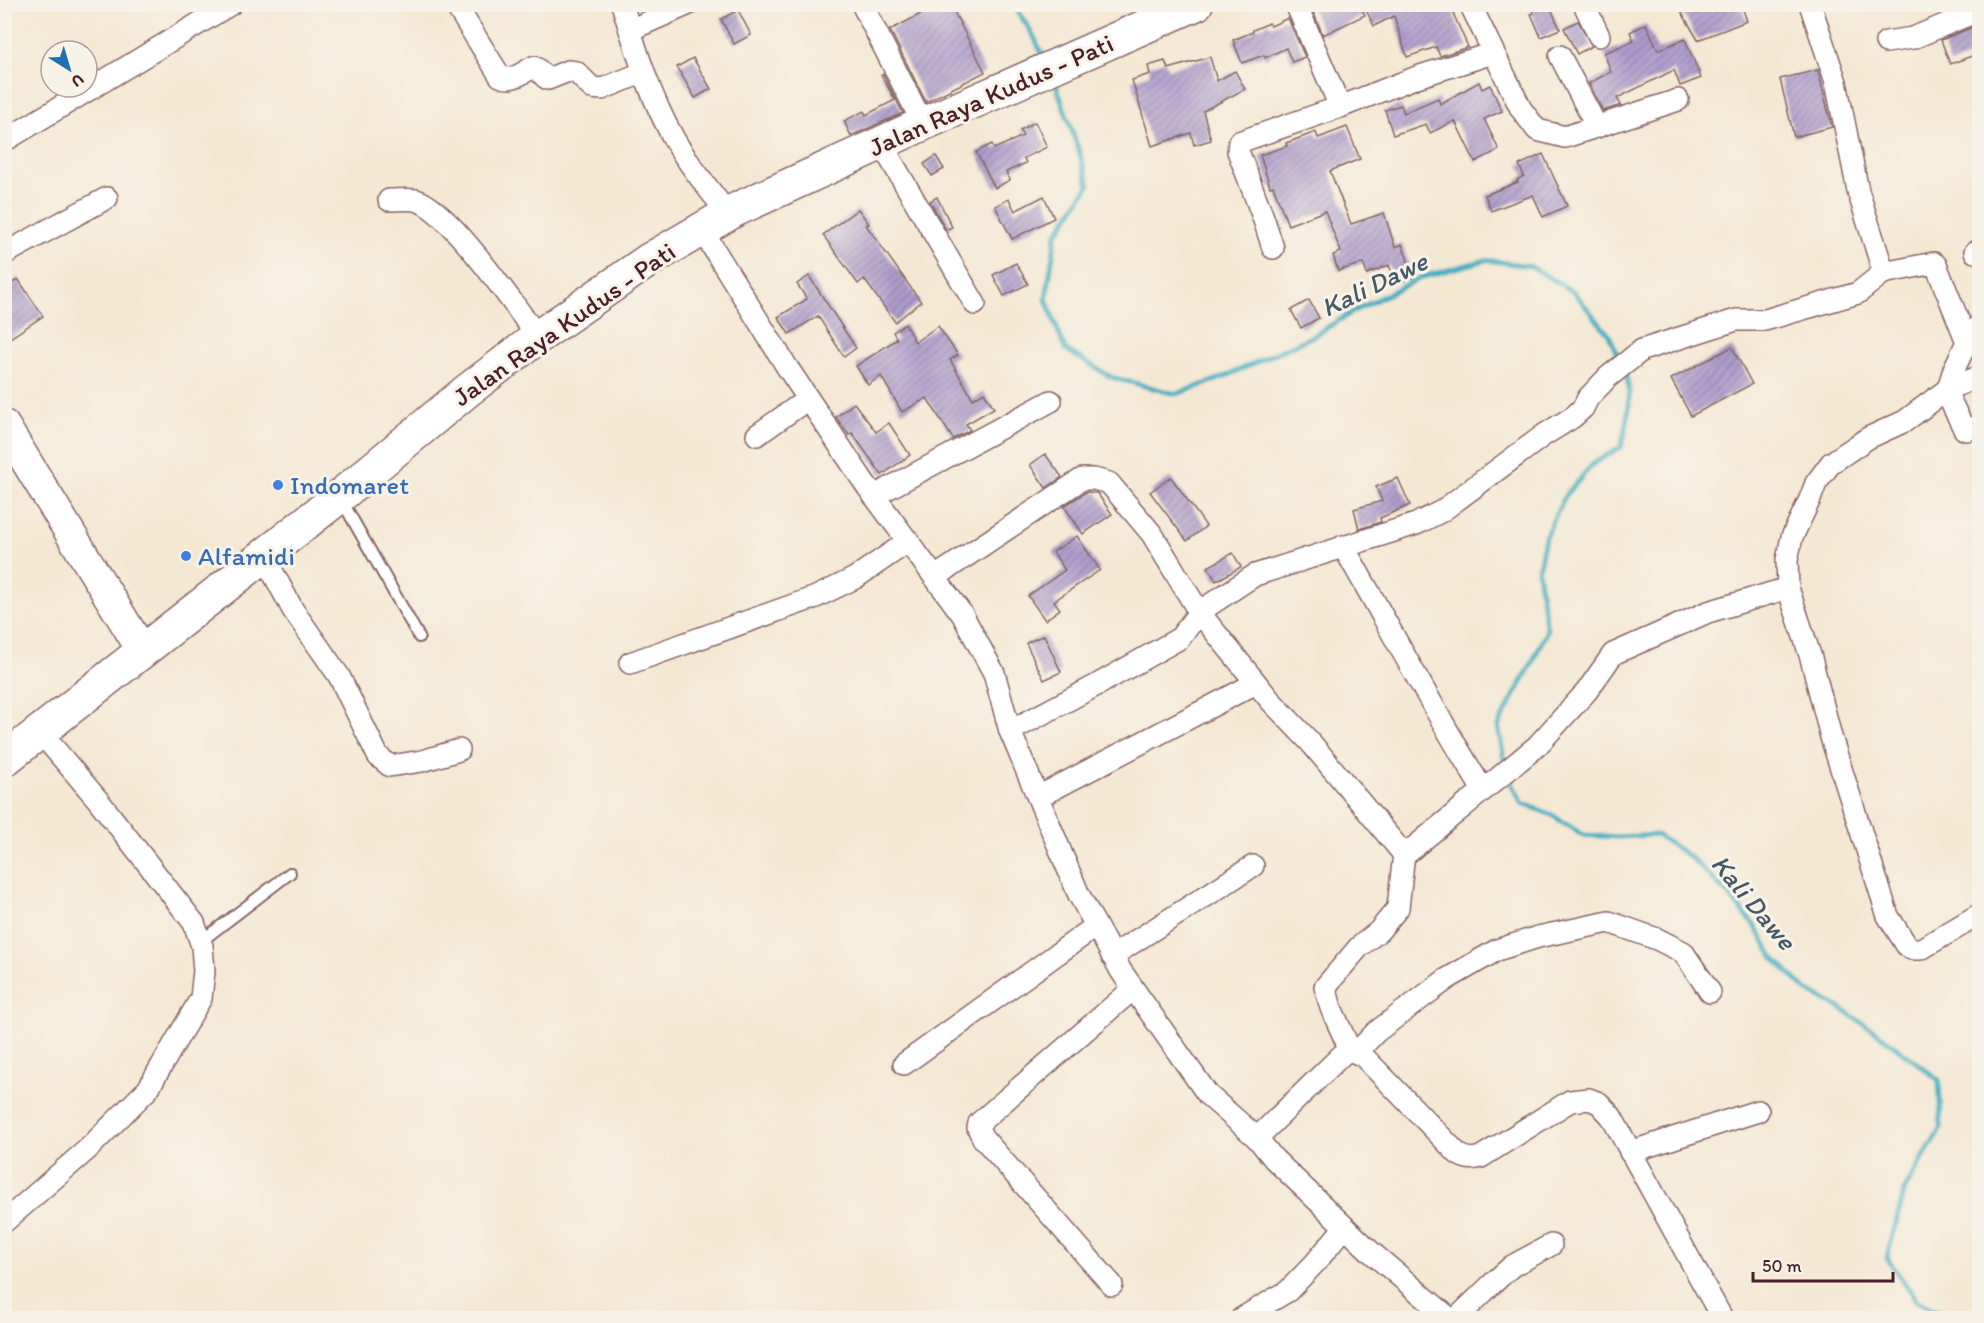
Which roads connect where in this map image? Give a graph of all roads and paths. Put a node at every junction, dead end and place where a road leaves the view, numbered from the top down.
1 (231, 4) edge
2 (455, 4) edge
3 (622, 4) edge
4 (689, 4) edge
5 (862, 4) edge
6 (1196, 4) edge
7 (1296, 4) edge
8 (1470, 4) edge
9 (1584, 4) edge
10 (1809, 4) edge
11 (1980, 10) edge
12 (630, 30) junction
13 (1599, 36) dead end
14 (1886, 42) dead end
15 (1493, 52) junction
16 (1560, 56) dead end
17 (644, 72) junction
18 (1678, 100) dead end
19 (1340, 106) junction
20 (923, 124) junction
21 (1597, 127) junction
22 (4, 141) edge
23 (881, 143) junction
24 (107, 198) dead end
25 (389, 200) dead end
26 (715, 222) junction
27 (1273, 248) dead end
28 (4, 254) edge
29 (1883, 273) junction
30 (975, 304) dead end
31 (1980, 324) edge
32 (538, 336) junction
33 (1967, 342) junction
34 (1980, 376) edge
35 (1947, 390) junction
36 (808, 399) junction
37 (1051, 401) dead end
38 (4, 425) edge
39 (1980, 425) edge
40 (757, 435) dead end
41 (340, 496) junction
42 (874, 496) junction
43 (909, 542) junction
44 (1343, 546) junction
45 (264, 556) junction
46 (935, 577) junction
47 (1788, 588) junction
48 (1199, 612) junction
49 (419, 637) dead end
50 (143, 652) junction
51 (630, 663) dead end
52 (1256, 682) junction
53 (1010, 731) junction
54 (17, 745) edge
55 (459, 750) dead end
56 (1483, 790) junction
57 (1038, 797) junction
58 (1404, 853) junction
59 (1253, 866) dead end
60 (290, 873) dead end
61 (1980, 914) edge
62 (1096, 926) junction
63 (201, 942) junction
64 (1112, 956) junction
65 (1133, 989) junction
66 (1710, 993) dead end
67 (1354, 1051) junction
68 (904, 1064) dead end
69 (1758, 1111) dead end
70 (1257, 1138) junction
71 (1630, 1152) junction
72 (4, 1222) edge
73 (1345, 1227) junction
74 (1551, 1245) dead end
75 (1112, 1285) dead end
76 (1242, 1318) edge
77 (1449, 1318) edge
78 (1457, 1318) edge
79 (1722, 1318) edge

1 - 22 street
2 - 17 street
3 - 12 street
4 - 12 street
5 - 20 street
6 - 20 highway, Jalan Raya Kudus - Pati
7 - 19 street
8 - 15 street
9 - 13 street
10 - 29 street
11 - 14 street
12 - 17 street
15 - 19 street
15 - 21 street
16 - 21 street
17 - 26 street
18 - 21 street
19 - 27 street
20 - 23 highway, Jalan Raya Kudus - Pati
23 - 26 highway, Jalan Raya Kudus - Pati
23 - 30 street
24 - 28 street
25 - 32 street
26 - 32 highway, Jalan Raya Kudus - Pati
26 - 36 street
29 - 33 street
29 - 44 street
31 - 33 street
32 - 41 highway, Jalan Raya Kudus - Pati
33 - 35 street
34 - 35 street
35 - 39 street
35 - 47 street
36 - 40 street
36 - 42 street
37 - 42 street
38 - 50 street
41 - 45 highway, Jalan Raya Kudus - Pati
41 - 49 lane
42 - 43 street
43 - 46 street
43 - 51 street
44 - 48 street
44 - 56 street
45 - 50 highway, Jalan Raya Kudus - Pati
45 - 55 street
46 - 48 street
46 - 53 street
47 - 56 street
47 - 61 street
48 - 52 street
48 - 53 street
50 - 54 highway, Jalan Raya Kudus - Pati
52 - 57 street
52 - 58 street
53 - 57 street
54 - 63 street
56 - 58 street
57 - 62 street
58 - 67 street
59 - 64 street
60 - 63 lane
62 - 64 street
62 - 68 street
63 - 72 street
64 - 65 street
65 - 70 street
65 - 75 street
66 - 67 street
67 - 70 street
67 - 71 street
69 - 71 street
70 - 73 street
71 - 79 street
73 - 76 street
73 - 77 street
74 - 78 street

